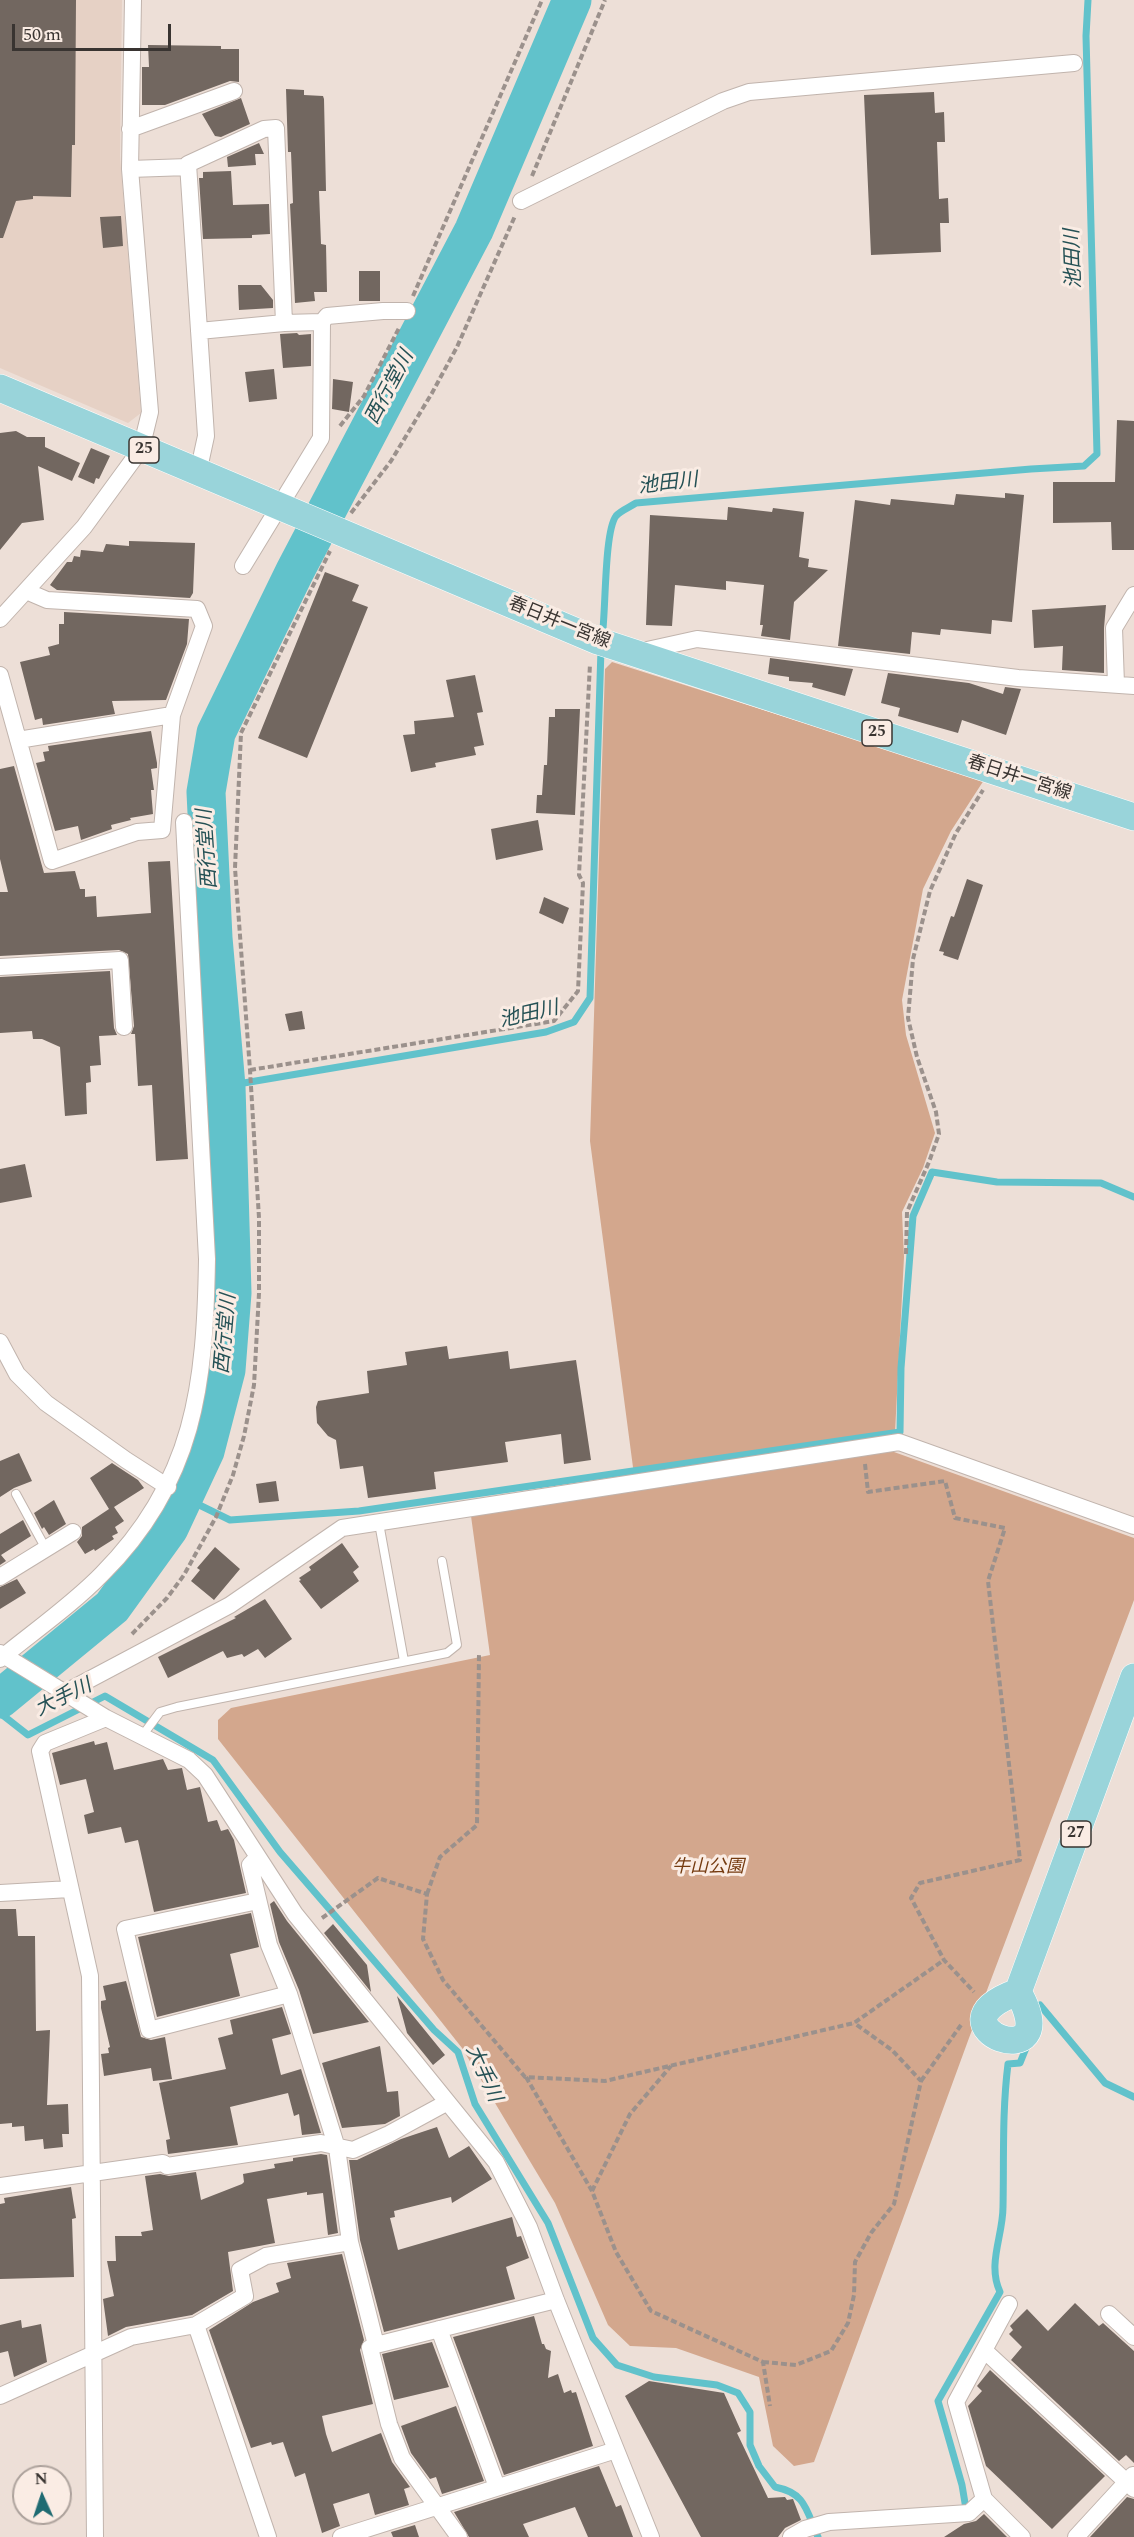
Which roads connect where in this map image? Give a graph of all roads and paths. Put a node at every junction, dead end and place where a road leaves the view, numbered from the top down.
1 (133, 0) edge
2 (542, 0) edge
3 (605, 0) edge
4 (1074, 63) dead end
5 (234, 91) dead end
6 (130, 129) junction
7 (188, 167) junction
8 (130, 169) junction
9 (521, 201) junction
10 (406, 311) junction
11 (322, 322) junction
12 (284, 323) junction
13 (199, 331) junction
14 (0, 388) edge
15 (321, 438) junction
16 (141, 449) junction
17 (198, 473) junction
18 (284, 508) junction
19 (337, 530) junction
20 (243, 566) dead end
21 (26, 591) junction
22 (1134, 595) edge
23 (0, 618) edge
24 (611, 645) junction
25 (0, 675) edge
26 (1116, 684) junction
27 (1134, 686) edge
28 (172, 715) junction
29 (18, 740) junction
30 (994, 771) junction
31 (1134, 817) edge
32 (184, 822) dead end
33 (0, 967) edge
34 (124, 1027) dead end
35 (250, 1070) junction
36 (906, 1254) dead end
37 (0, 1342) edge
38 (864, 1447) junction
39 (168, 1487) junction
40 (16, 1494) dead end
41 (379, 1523) junction
42 (1134, 1526) edge
43 (73, 1532) dead end
44 (46, 1549) junction
45 (442, 1561) dead end
46 (0, 1577) edge
47 (126, 1639) dead end
48 (479, 1654) dead end
49 (1, 1656) edge
50 (404, 1661) junction
51 (1134, 1677) edge
52 (66, 1692) junction
53 (106, 1718) junction
54 (142, 1736) junction
55 (258, 1857) junction
56 (70, 1889) junction
57 (0, 1893) edge
58 (427, 1894) junction
59 (258, 1901) junction
60 (307, 1929) junction
61 (944, 1960) junction
62 (1018, 1992) dead end
63 (289, 1994) junction
64 (978, 1996) dead end
65 (854, 2023) junction
66 (962, 2024) dead end
67 (671, 2066) junction
68 (525, 2077) junction
69 (921, 2081) junction
70 (446, 2103) junction
71 (338, 2148) junction
72 (90, 2172) junction
73 (0, 2186) edge
74 (592, 2191) junction
75 (350, 2242) junction
76 (556, 2300) junction
77 (1009, 2304) dead end
78 (1109, 2314) dead end
79 (196, 2325) junction
80 (439, 2329) junction
81 (1134, 2337) edge
82 (376, 2344) junction
83 (985, 2350) junction
84 (93, 2354) junction
85 (763, 2362) junction
86 (0, 2396) edge
87 (770, 2406) dead end
88 (615, 2450) junction
89 (1132, 2482) edge
90 (497, 2487) junction
91 (984, 2499) junction
92 (440, 2507) junction
93 (95, 2537) edge
94 (268, 2537) edge
95 (340, 2537) edge
96 (459, 2537) edge
97 (651, 2537) edge
98 (791, 2537) edge
99 (1023, 2537) edge
100 (1076, 2537) edge

1 - 6 street
2 - 10 path
3 - 9 path
4 - 9 street
5 - 6 street
6 - 8 street
7 - 8 street
7 - 12 street
7 - 13 street
8 - 16 street
9 - 19 path
10 - 11 street
10 - 15 path
11 - 12 street
11 - 15 street
12 - 13 street
13 - 17 street
14 - 16 main road, 春日井一宮線 / 25
15 - 18 street
16 - 17 main road, 春日井一宮線 / 25
16 - 21 street
17 - 18 main road, 春日井一宮線 / 25
18 - 19 main road, 春日井一宮線 / 25
18 - 20 street
19 - 24 main road, 春日井一宮線 / 25
19 - 35 path
21 - 23 street
21 - 28 street
22 - 26 street
24 - 26 street
24 - 30 main road, 春日井一宮線 / 25
24 - 35 path
25 - 29 street
26 - 27 street
28 - 29 street
28 - 29 street
30 - 31 main road, 春日井一宮線 / 25
30 - 36 path
32 - 39 street
33 - 34 street
35 - 47 path
37 - 39 street
38 - 41 street
38 - 42 street
38 - 61 path
39 - 49 street
40 - 44 lane
41 - 50 lane
41 - 52 street
43 - 44 street
44 - 46 street
45 - 50 lane
48 - 58 path
49 - 52 street
50 - 54 lane
51 - 62 main road, 27
52 - 53 street
53 - 54 street
53 - 56 street
54 - 55 street
55 - 59 street
55 - 60 street
56 - 57 street
56 - 72 street
58 - 60 path
58 - 68 path
59 - 63 street
59 - 63 street
60 - 70 street
61 - 64 path
61 - 65 path
63 - 71 street
65 - 67 path
65 - 69 path
66 - 69 path
67 - 68 path
67 - 74 path
68 - 74 path
69 - 85 path
70 - 71 street
70 - 76 street
71 - 72 street
71 - 75 street
72 - 73 street
72 - 84 street
74 - 85 path
75 - 79 street
75 - 82 street
76 - 80 street
76 - 88 street
77 - 83 street
78 - 81 street
79 - 84 street
79 - 94 street
80 - 82 street
80 - 90 street
82 - 92 street
83 - 89 street
83 - 91 street
84 - 86 street
84 - 93 street
85 - 87 path
88 - 90 street
88 - 97 street
89 - 100 street
90 - 92 street
91 - 98 street
91 - 99 street
92 - 95 street
92 - 96 street

